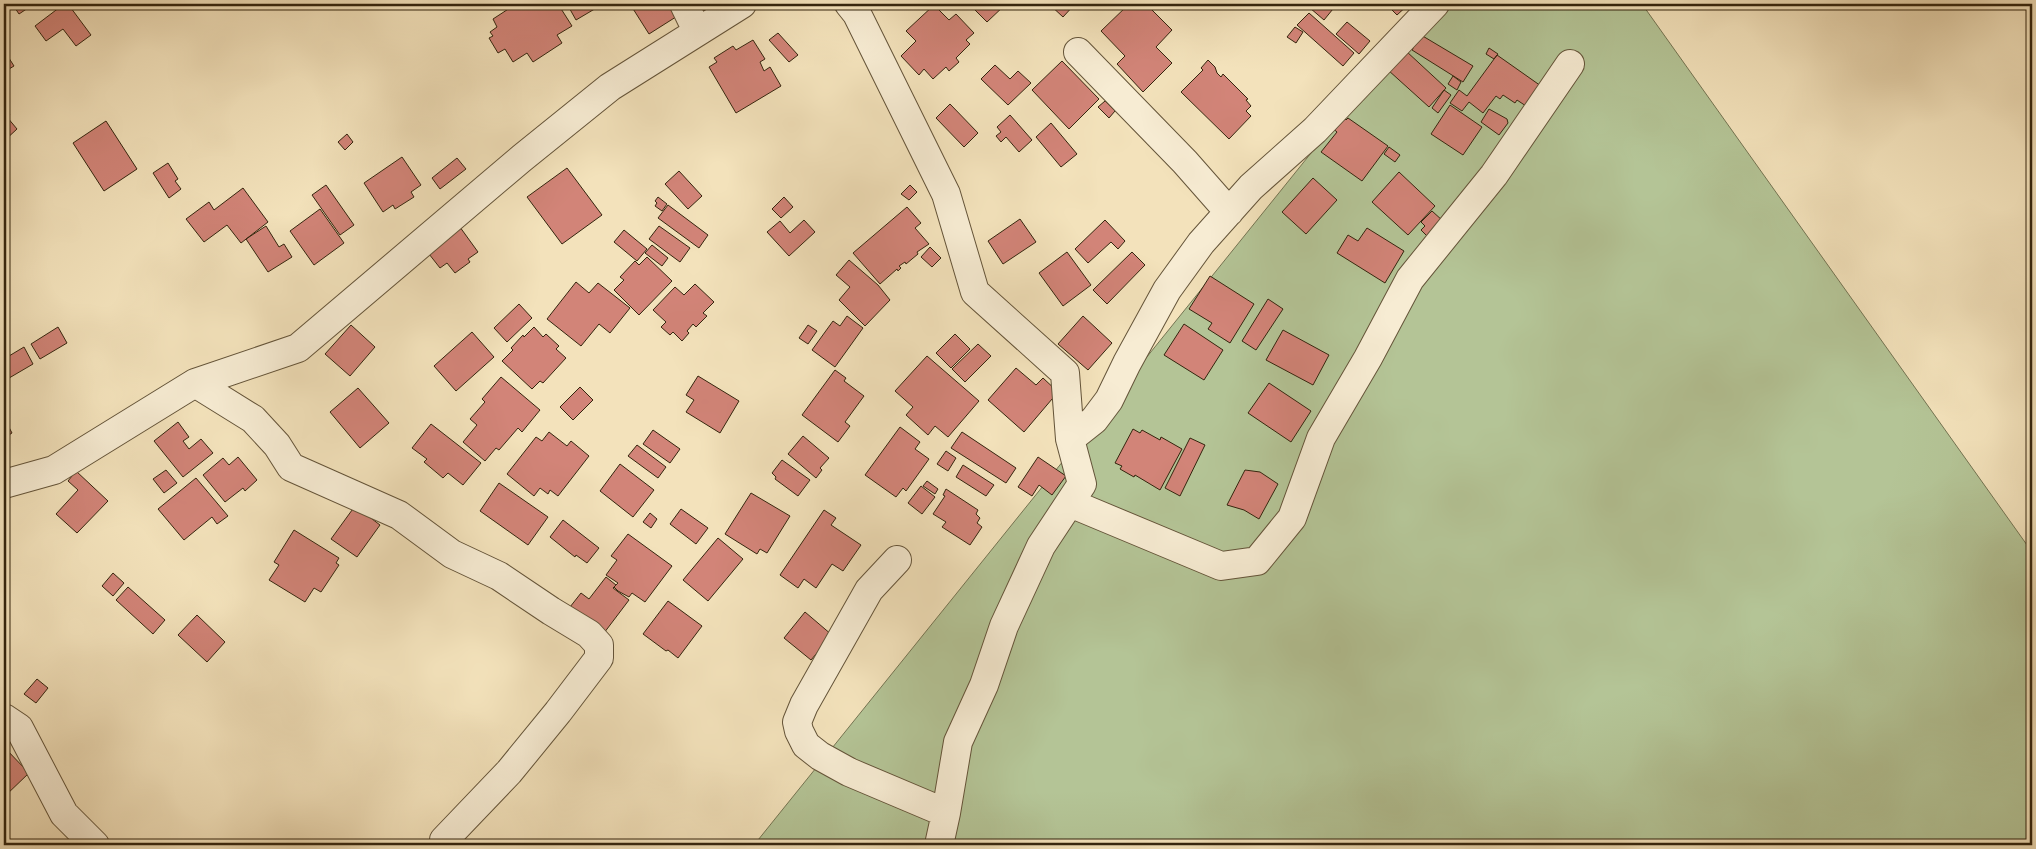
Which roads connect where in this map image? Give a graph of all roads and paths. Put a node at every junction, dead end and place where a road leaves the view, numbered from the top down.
1 (684, 4) edge
2 (742, 4) edge
3 (1435, 4) edge
4 (855, 7) edge
5 (698, 31) junction
6 (1078, 52) dead end
7 (1570, 64) dead end
8 (1229, 212) junction
9 (195, 383) junction
10 (1070, 439) junction
11 (4, 484) edge
12 (1070, 503) junction
13 (897, 560) dead end
14 (4, 718) edge
15 (946, 813) junction
16 (444, 840) dead end
17 (95, 845) edge
18 (938, 845) edge

1 - 5 street
2 - 5 street
3 - 8 street
4 - 10 street
5 - 9 street
6 - 8 street
7 - 12 street
8 - 10 street
9 - 11 street
9 - 16 street
10 - 12 street
12 - 15 street
13 - 15 street
14 - 17 street
15 - 18 street

